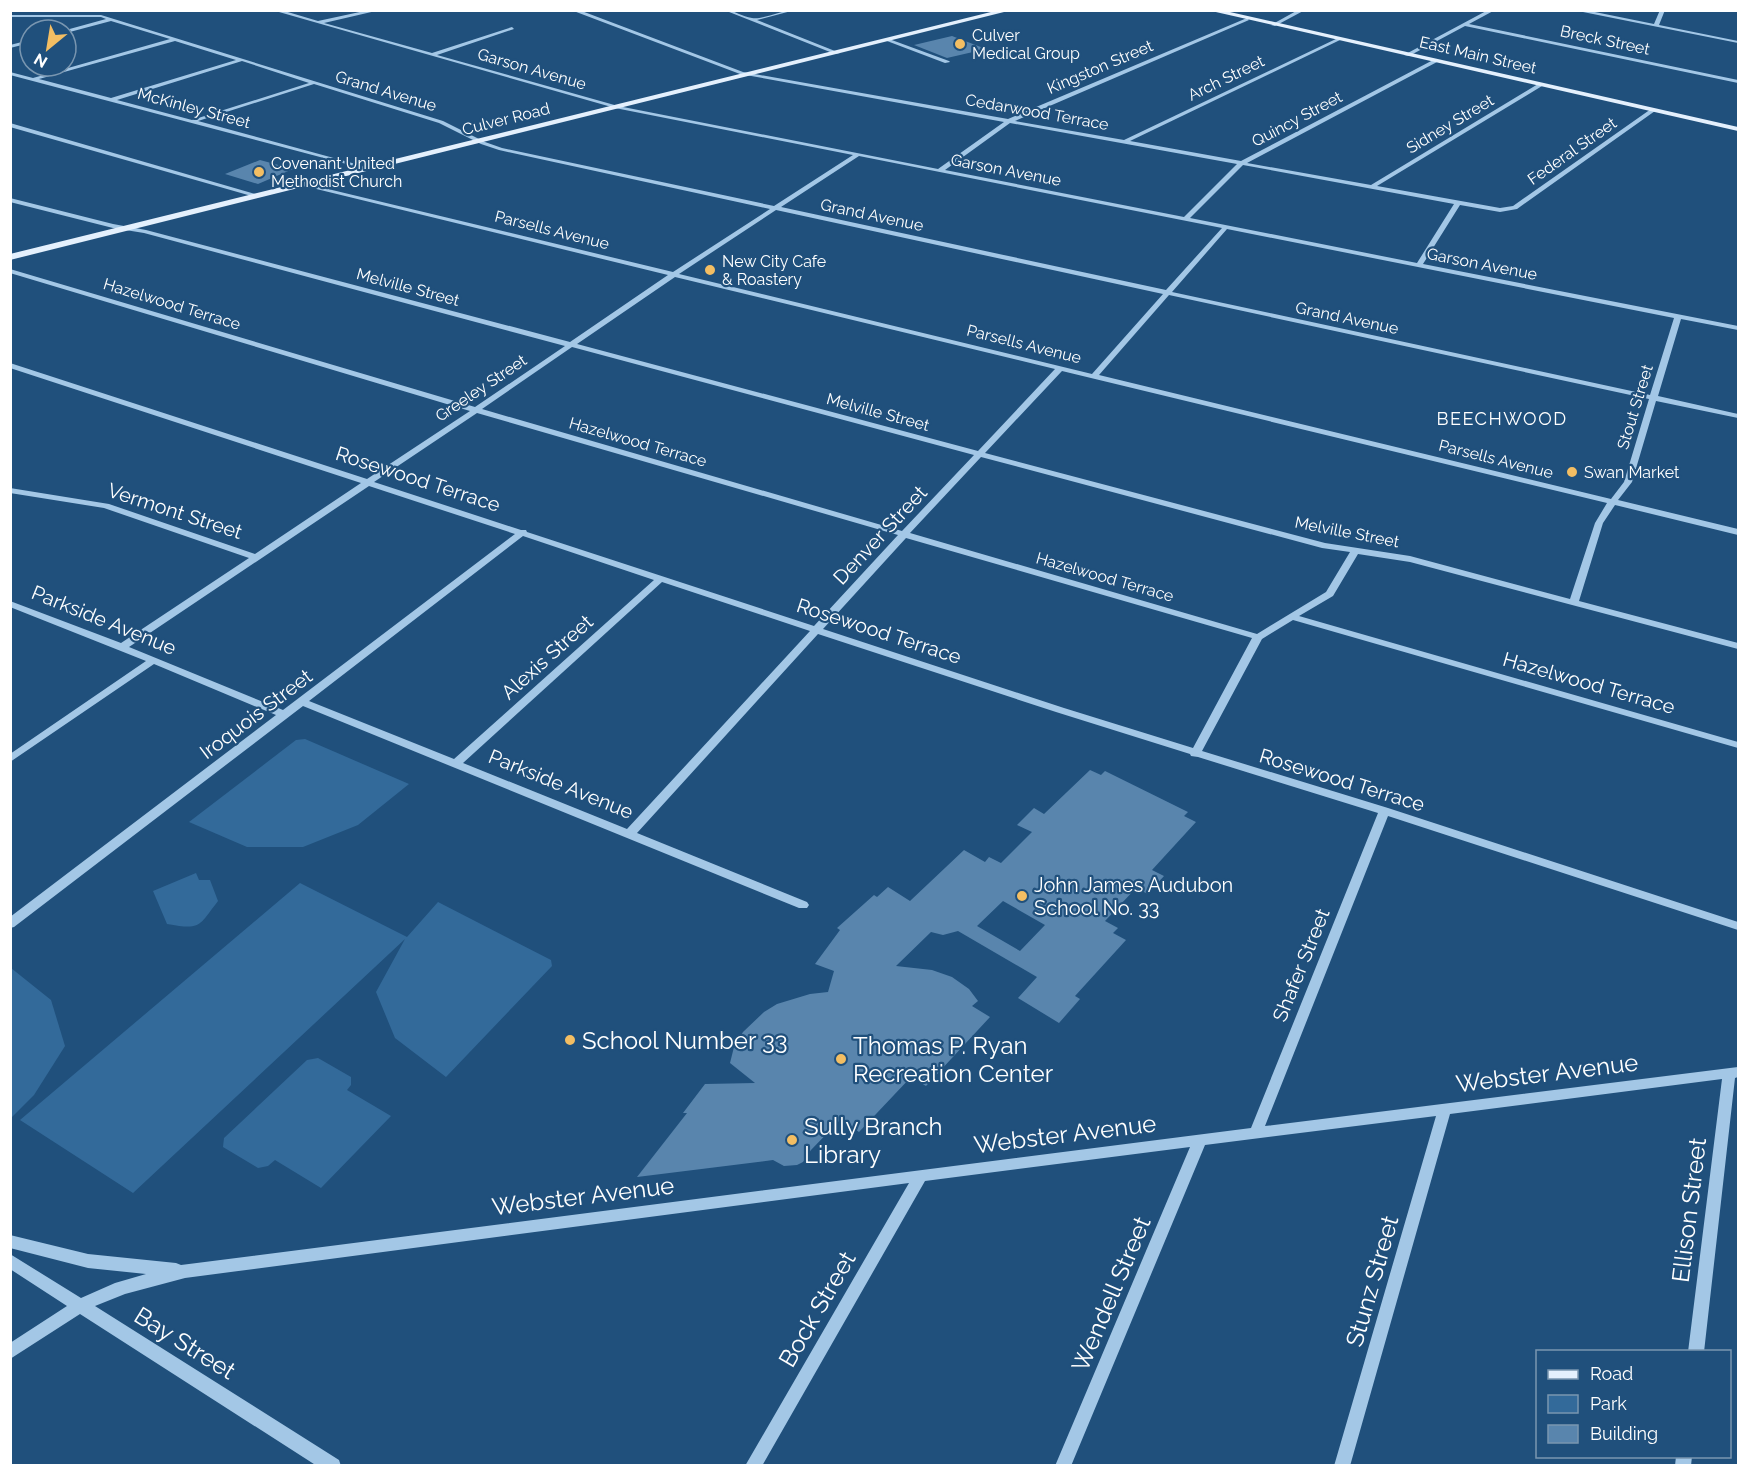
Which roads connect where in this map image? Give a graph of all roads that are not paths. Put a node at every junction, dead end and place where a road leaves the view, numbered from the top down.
1 (274, 10) edge
2 (378, 10) edge
3 (573, 10) edge
4 (726, 10) edge
5 (793, 10) edge
6 (1010, 10) edge
7 (1210, 10) edge
8 (1303, 10) edge
9 (1493, 10) edge
10 (1575, 10) edge
11 (1664, 10) edge
12 (10, 16) edge
13 (113, 19) junction
14 (1247, 19) junction
15 (753, 20) junction
16 (317, 23) junction
17 (1273, 24) junction
18 (1465, 25) junction
19 (1656, 26) junction
20 (512, 28) dead end
21 (78, 29) edge
22 (175, 39) junction
23 (1338, 39) junction
24 (889, 40) junction
25 (1738, 42) edge
26 (837, 53) junction
27 (431, 55) junction
28 (1407, 55) junction
29 (242, 60) junction
30 (1435, 61) junction
31 (947, 62) dead end
32 (10, 73) edge
33 (750, 74) junction
34 (33, 79) junction
35 (313, 82) junction
36 (1738, 82) edge
37 (1540, 85) junction
38 (110, 100) junction
39 (617, 107) junction
40 (1653, 110) junction
41 (1009, 121) junction
42 (192, 122) junction
43 (10, 125) edge
44 (1738, 129) edge
45 (479, 141) junction
46 (1126, 141) junction
47 (857, 155) junction
48 (1242, 163) junction
49 (371, 169) junction
50 (939, 171) junction
51 (303, 185) junction
52 (1373, 186) junction
53 (257, 196) junction
54 (10, 200) edge
55 (1458, 202) junction
56 (774, 208) junction
57 (1505, 210) joint
58 (1185, 219) junction
59 (1226, 227) junction
60 (129, 228) junction
61 (10, 257) edge
62 (1419, 265) junction
63 (10, 271) edge
64 (673, 275) junction
65 (1167, 293) junction
66 (1678, 316) junction
67 (1738, 328) edge
68 (569, 345) junction
69 (10, 365) edge
70 (1060, 368) junction
71 (1094, 376) junction
72 (1654, 398) junction
73 (476, 410) junction
74 (1738, 416) edge
75 (979, 454) junction
76 (367, 481) junction
77 (13, 494) edge
78 (1612, 502) junction
79 (523, 532) junction
80 (1738, 532) edge
81 (903, 535) junction
82 (1354, 552) junction
83 (256, 557) junction
84 (661, 578) junction
85 (1575, 602) junction
86 (10, 604) edge
87 (22, 609) junction
88 (10, 616) edge
89 (1291, 617) junction
90 (818, 629) junction
91 (1258, 637) junction
92 (1738, 646) edge
93 (122, 647) junction
94 (154, 660) junction
95 (303, 702) junction
96 (282, 714) junction
97 (1738, 745) edge
98 (1195, 753) junction
99 (10, 759) edge
100 (457, 763) junction
101 (1384, 811) junction
102 (630, 833) junction
103 (803, 905) dead end
104 (10, 924) edge
105 (1738, 926) edge
106 (1734, 1073) edge
107 (1445, 1109) junction
108 (1255, 1134) junction
109 (1200, 1140) junction
110 (921, 1174) junction
111 (10, 1241) edge
112 (10, 1261) edge
113 (185, 1271) junction
114 (81, 1305) junction
115 (1696, 1350) edge
116 (10, 1352) edge
117 (333, 1466) edge
118 (753, 1466) edge
119 (1063, 1466) edge
120 (1342, 1466) edge

1 - 16 street, Garson Avenue
2 - 16 street
3 - 33 street, Cedarwood Terrace
4 - 15 street
5 - 15 street
6 - 24 main road, Culver Road
7 - 14 main road, East Main Street
8 - 17 street
9 - 18 street
10 - 19 street
11 - 19 street
12 - 13 street, Grand Avenue
13 - 21 street
13 - 22 street, Grand Avenue
14 - 17 main road, East Main Street
14 - 41 street, Kingston Street
15 - 26 street
16 - 27 street, Garson Avenue
17 - 23 main road, East Main Street
18 - 28 street
18 - 36 street, Breck Street
19 - 25 street
20 - 27 street
22 - 29 street, Grand Avenue
22 - 34 street
23 - 28 main road, East Main Street
23 - 46 street, Arch Street
24 - 26 main road, Culver Road
24 - 31 street
26 - 33 main road, Culver Road
27 - 39 street, Garson Avenue
28 - 30 main road, East Main Street
29 - 35 street, Grand Avenue
29 - 38 street
30 - 37 main road, East Main Street
30 - 48 street, Quincy Street
32 - 34 street, McKinley Street
33 - 39 main road, Culver Road
33 - 41 street, Cedarwood Terrace
34 - 38 street, McKinley Street
35 - 42 street
35 - 45 street, Grand Avenue
37 - 40 main road, East Main Street
37 - 52 street, Sidney Street
38 - 42 street, McKinley Street
39 - 45 main road, Culver Road
39 - 47 street, Garson Avenue
40 - 44 main road, East Main Street
40 - 57 street, Federal Street
41 - 46 street, Cedarwood Terrace
41 - 50 street, Kingston Street
42 - 49 street, McKinley Street
43 - 53 street
45 - 49 main road, Culver Road
45 - 56 street, Grand Avenue
46 - 48 street, Cedarwood Terrace
47 - 50 street, Garson Avenue
47 - 56 street, Greeley Street
48 - 52 street, Cedarwood Terrace
48 - 58 street, Quincy Street
49 - 51 main road, Culver Road
50 - 58 street, Garson Avenue
51 - 53 main road, Culver Road
51 - 64 street, Parsells Avenue
52 - 55 street, Cedarwood Terrace
53 - 60 main road, Culver Road
54 - 60 street, Melville Street
55 - 57 street, Cedarwood Terrace
55 - 62 street
56 - 64 street, Greeley Street
56 - 65 street, Grand Avenue
58 - 59 street, Garson Avenue
59 - 62 street, Garson Avenue
59 - 65 street
60 - 61 main road, Culver Road
60 - 68 street, Melville Street
62 - 66 street, Garson Avenue
63 - 73 street, Hazelwood Terrace
64 - 68 street, Greeley Street
64 - 70 street, Parsells Avenue
65 - 71 street
65 - 72 street, Grand Avenue
66 - 67 street, Garson Avenue
66 - 72 street, Stout Street
68 - 73 street, Greeley Street
68 - 75 street, Melville Street
69 - 76 street, Rosewood Terrace
70 - 71 street, Parsells Avenue
70 - 75 street, Denver Street
71 - 78 street, Parsells Avenue
72 - 74 street, Grand Avenue
72 - 78 street, Stout Street
73 - 76 street, Greeley Street
73 - 81 street, Hazelwood Terrace
75 - 81 street, Denver Street
75 - 82 street, Melville Street
76 - 79 street, Rosewood Terrace
76 - 83 street, Greeley Street
77 - 83 street, Vermont Street
78 - 80 street, Parsells Avenue
78 - 85 street, Stout Street
79 - 84 street, Rosewood Terrace
79 - 95 street, Iroquois Street
81 - 90 street, Denver Street
81 - 91 street, Hazelwood Terrace
82 - 85 street, Melville Street
82 - 89 street
83 - 93 street, Greeley Street
84 - 90 street, Rosewood Terrace
84 - 100 street, Alexis Street
85 - 92 street, Melville Street
86 - 87 street, Parkside Avenue
87 - 88 street
87 - 93 street, Parkside Avenue
89 - 91 street
89 - 97 street, Hazelwood Terrace
90 - 98 street, Rosewood Terrace
90 - 102 street, Denver Street
91 - 98 street
93 - 94 street, Parkside Avenue
94 - 96 street, Parkside Avenue
94 - 99 street
95 - 96 street, Iroquois Street
95 - 100 street, Parkside Avenue
96 - 104 street, Iroquois Street
98 - 101 street, Rosewood Terrace
100 - 102 street, Parkside Avenue
101 - 105 street, Rosewood Terrace
101 - 108 street, Shafer Street
102 - 103 street, Parkside Avenue
106 - 107 street, Webster Avenue
106 - 115 street, Ellison Street
107 - 108 street, Webster Avenue
107 - 120 street, Stunz Street
108 - 109 street, Webster Avenue
109 - 110 street, Webster Avenue
109 - 119 street, Wendell Street
110 - 113 street, Webster Avenue
110 - 118 street, Bock Street
111 - 113 street
112 - 114 street, Bay Street
113 - 114 street, Webster Avenue
114 - 116 street, Webster Avenue
114 - 117 street, Bay Street

